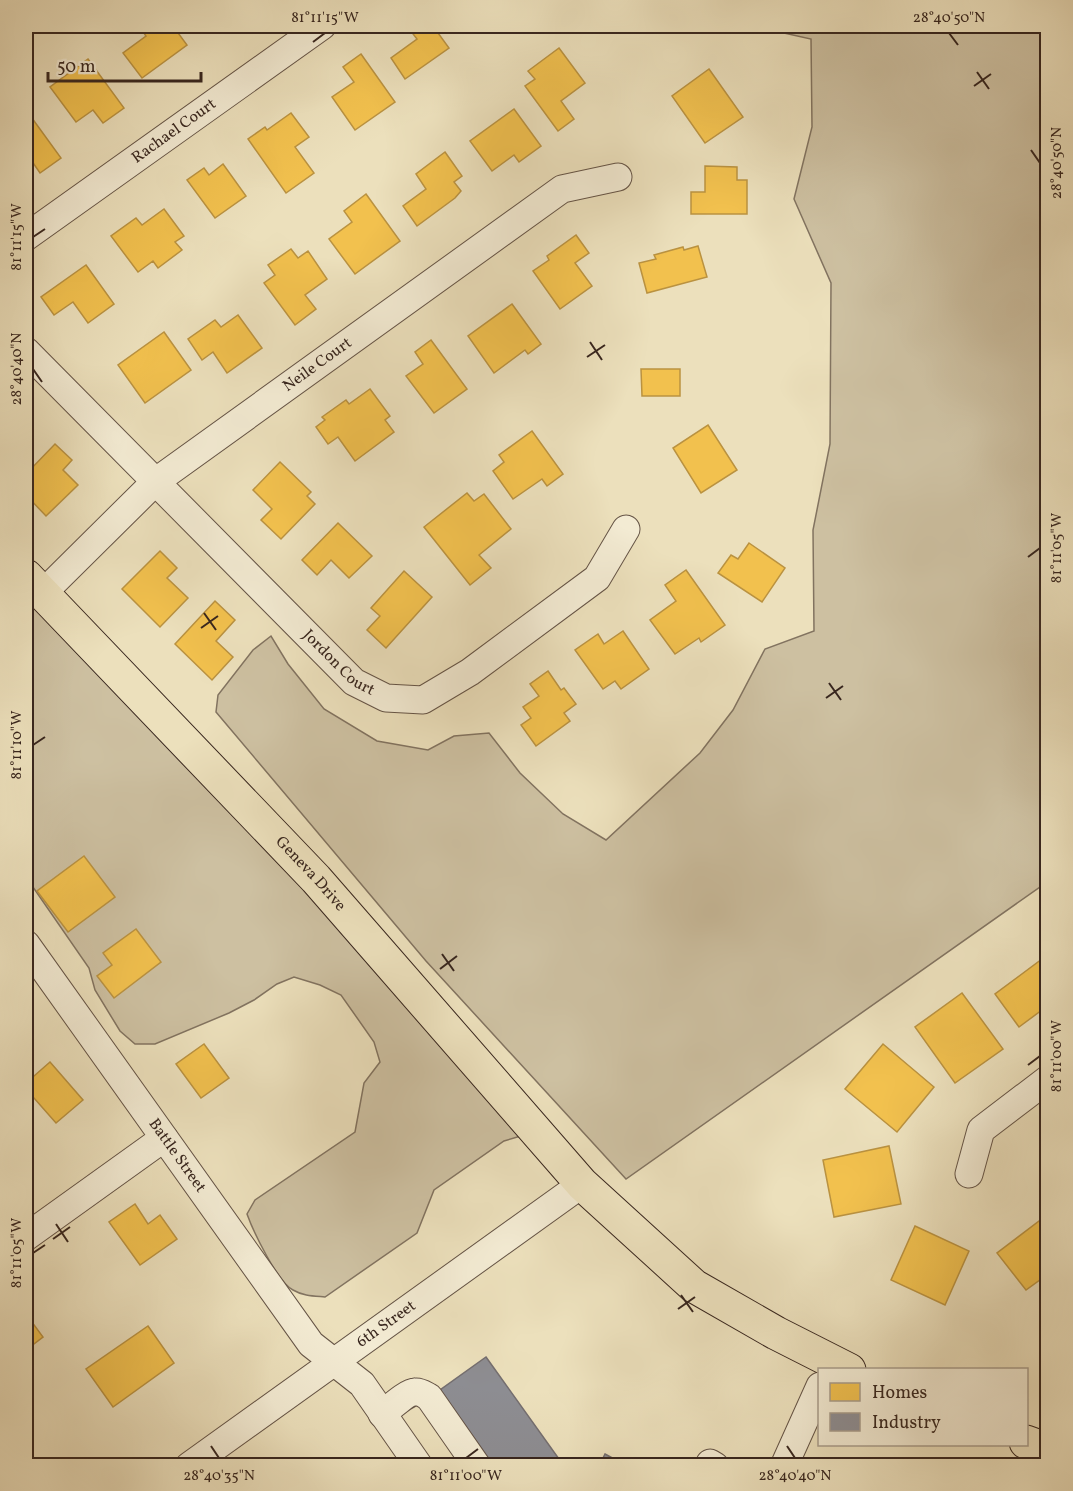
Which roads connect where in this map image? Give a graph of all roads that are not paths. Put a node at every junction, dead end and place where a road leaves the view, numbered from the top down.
1 (322, 26) edge
2 (618, 177) dead end
3 (26, 237) edge
4 (26, 351) edge
5 (155, 482) junction
6 (626, 529) dead end
7 (31, 582) edge
8 (26, 944) edge
9 (1047, 1080) edge
10 (164, 1138) junction
11 (969, 1174) dead end
12 (582, 1184) junction
13 (26, 1237) edge
14 (335, 1361) junction
15 (826, 1368) edge
16 (818, 1397) edge
17 (382, 1414) junction
18 (1028, 1443) edge
19 (1047, 1450) edge
20 (189, 1466) edge
21 (419, 1466) edge
22 (477, 1466) edge
23 (784, 1466) edge

1 - 3 street, Rachael Court
2 - 5 street, Neile Court
4 - 5 street
5 - 6 street, Jordon Court
5 - 7 street, Neile Court
7 - 12 main road, Geneva Drive
8 - 10 street, Battle Street
9 - 11 street
10 - 13 street
10 - 14 street, Battle Street
12 - 14 street, 6th Street
12 - 15 main road, Geneva Drive
14 - 17 street, Battle Street
14 - 20 street, 6th Street
16 - 23 street
17 - 21 street, Battle Street
17 - 22 street
18 - 19 main road

